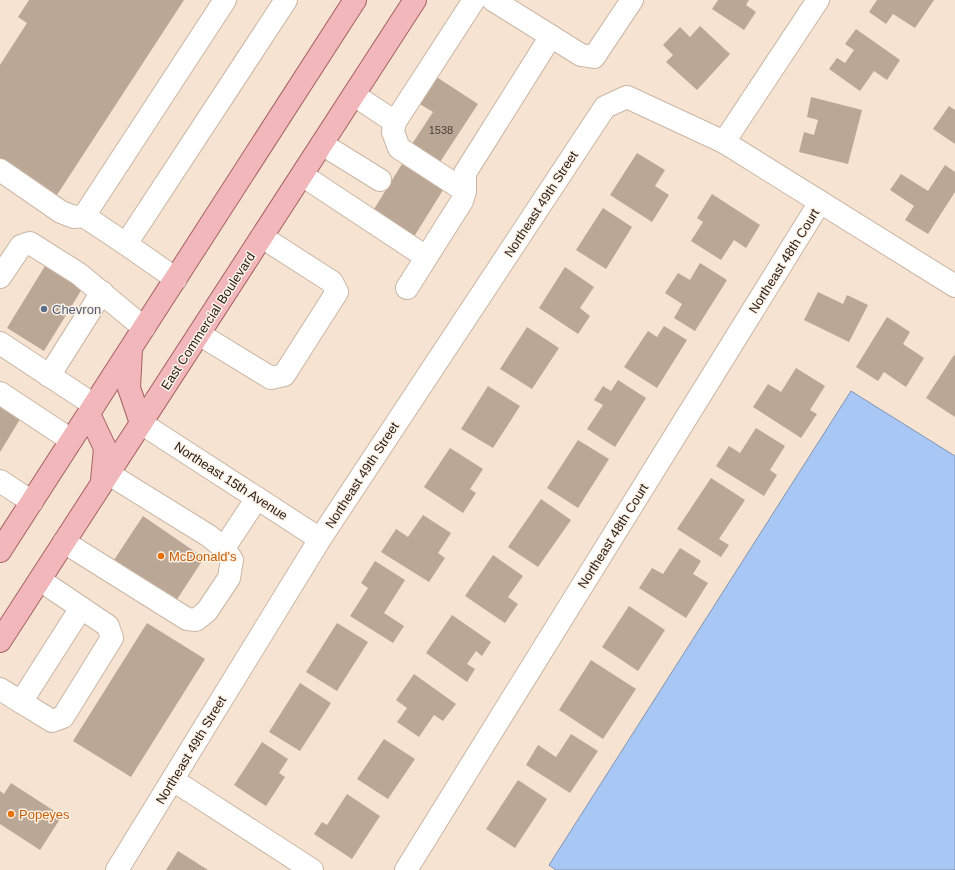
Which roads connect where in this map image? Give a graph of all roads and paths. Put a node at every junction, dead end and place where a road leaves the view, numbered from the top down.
1 (224, 0) edge
2 (286, 0) edge
3 (355, 0) edge
4 (415, 0) edge
5 (474, 0) edge
6 (493, 0) edge
7 (632, 0) edge
8 (818, 0) edge
9 (551, 36) junction
10 (354, 95) junction
11 (395, 122) junction
12 (724, 142) junction
13 (322, 144) junction
14 (0, 170) edge
15 (302, 175) junction
16 (380, 180) dead end
17 (464, 191) junction
18 (820, 202) junction
19 (84, 216) junction
20 (262, 237) junction
21 (126, 244) junction
22 (426, 257) junction
23 (0, 277) edge
24 (176, 279) junction
25 (954, 282) edge
26 (407, 288) dead end
27 (102, 292) junction
28 (144, 328) junction
29 (199, 334) junction
30 (0, 343) edge
31 (131, 349) junction
32 (49, 376) junction
33 (0, 393) edge
34 (92, 409) junction
35 (141, 423) junction
36 (71, 440) junction
37 (105, 479) junction
38 (0, 481) edge
39 (257, 498) junction
40 (32, 502) junction
41 (320, 539) junction
42 (64, 542) junction
43 (224, 548) junction
44 (0, 551) edge
45 (40, 580) junction
46 (81, 608) junction
47 (0, 641) edge
48 (0, 689) edge
49 (21, 702) junction
50 (173, 780) junction
51 (117, 870) edge
52 (312, 870) edge
53 (406, 870) edge

1 - 19 street
2 - 21 street
3 - 24 main road
4 - 10 main road, East Commercial Boulevard
5 - 11 street
6 - 9 street
7 - 9 street
8 - 12 street
9 - 17 street
10 - 11 street
10 - 13 main road, East Commercial Boulevard
11 - 17 street
12 - 18 street
12 - 41 street, Northeast 49th Street
13 - 15 main road, East Commercial Boulevard
13 - 16 street
14 - 19 street
15 - 20 main road, East Commercial Boulevard
15 - 22 street
17 - 22 street
18 - 25 street
18 - 53 street, Northeast 48th Court
19 - 21 street
20 - 29 main road, East Commercial Boulevard
20 - 29 street
21 - 24 street
22 - 26 street
23 - 27 street
24 - 28 main road
27 - 28 street
27 - 32 street
28 - 31 main road
29 - 35 main road, East Commercial Boulevard
30 - 32 street
31 - 34 main road
31 - 35 main road
32 - 34 street
33 - 36 street
34 - 36 main road
34 - 37 main road
35 - 37 main road, East Commercial Boulevard
35 - 39 street, Northeast 15th Avenue
36 - 40 main road
37 - 42 main road, East Commercial Boulevard
37 - 43 street
38 - 40 street
39 - 41 street, Northeast 15th Avenue
39 - 43 street
40 - 44 main road
41 - 50 street, Northeast 49th Street
42 - 43 street
42 - 45 main road, East Commercial Boulevard
45 - 46 street
45 - 47 main road, East Commercial Boulevard
46 - 49 street
46 - 49 street
48 - 49 street
50 - 51 street, Northeast 49th Street
50 - 52 street

